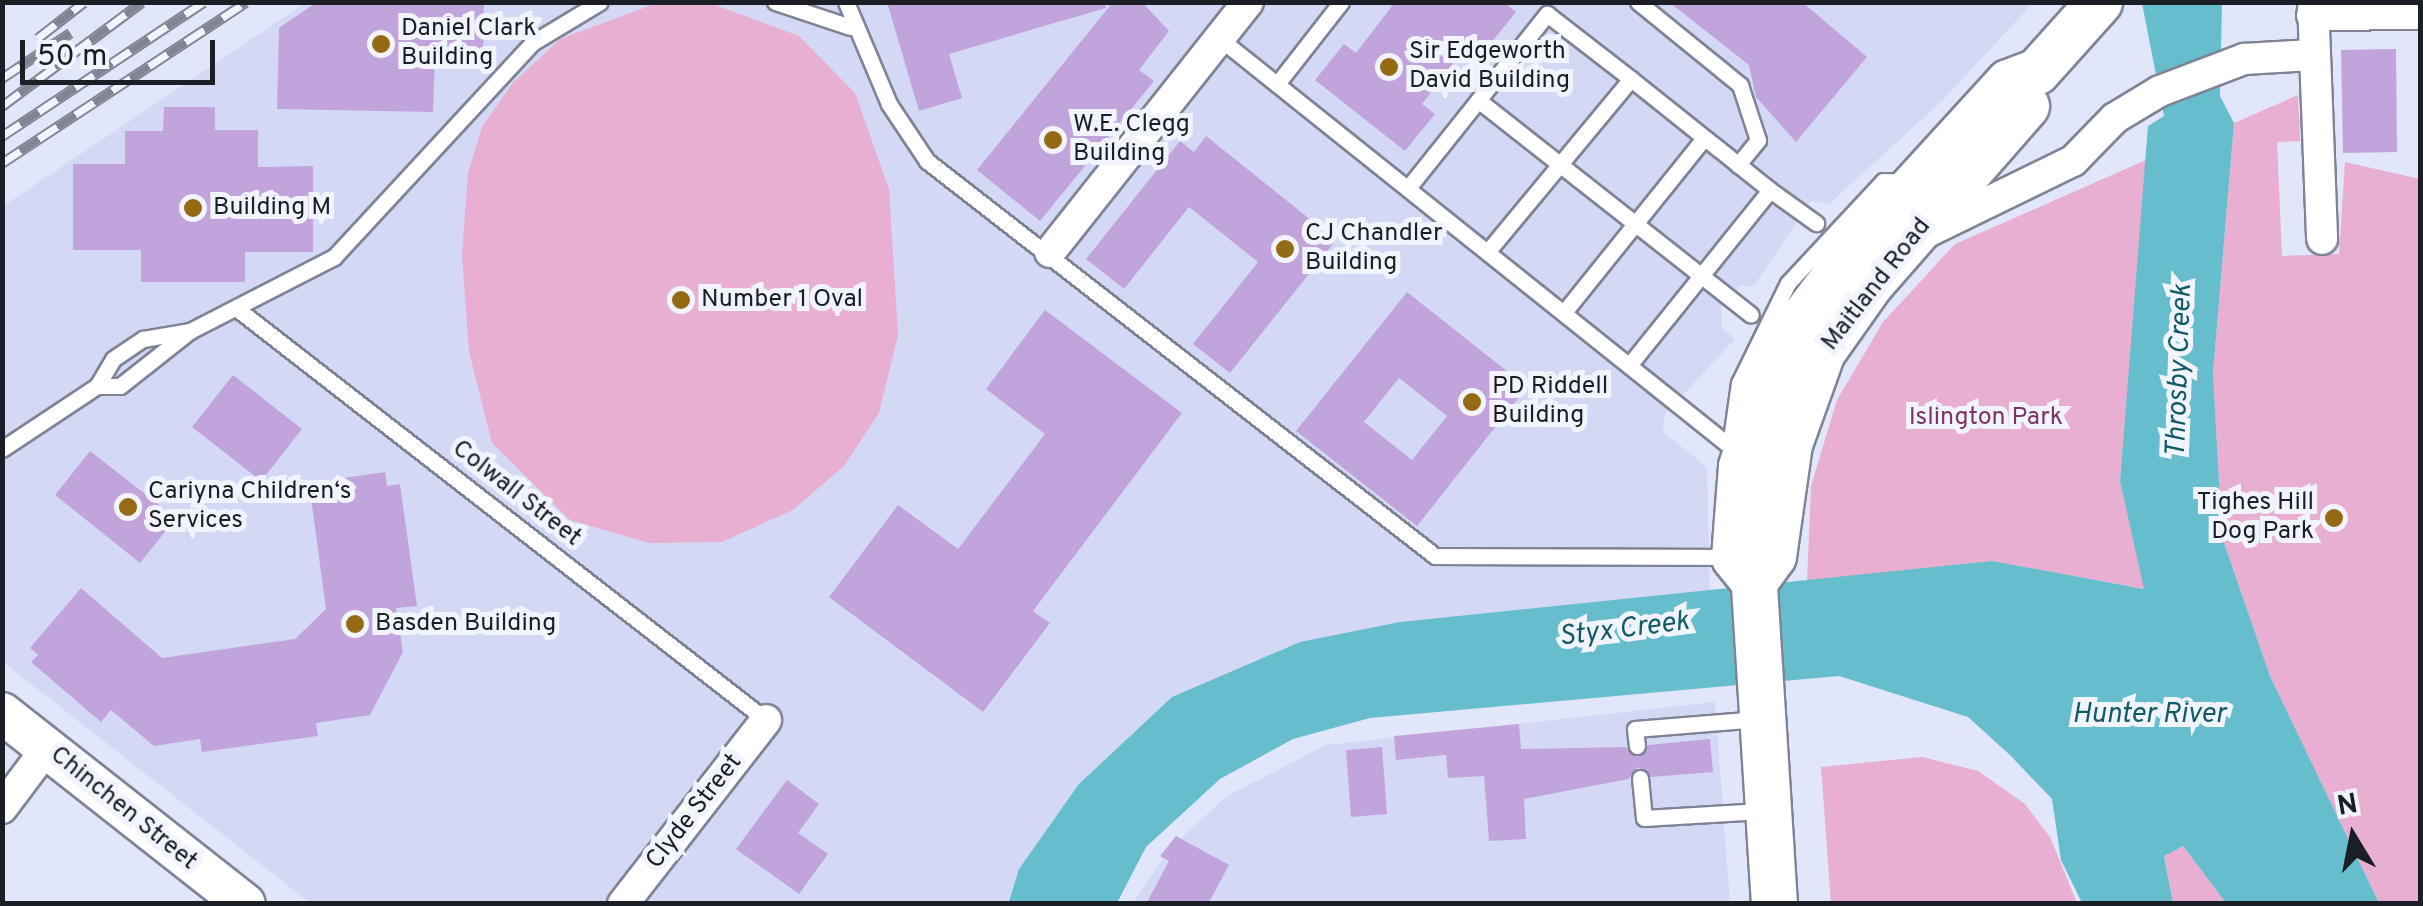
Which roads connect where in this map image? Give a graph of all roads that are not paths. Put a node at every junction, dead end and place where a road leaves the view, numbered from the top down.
1 (600, 2) edge
2 (775, 2) edge
3 (846, 2) edge
4 (1248, 2) edge
5 (1341, 2) edge
6 (1638, 2) edge
7 (2100, 2) edge
8 (2313, 9) edge
9 (2420, 14) edge
10 (850, 27) junction
11 (1219, 38) junction
12 (2312, 55) junction
13 (2037, 72) junction
14 (1630, 79) junction
15 (1277, 84) junction
16 (1478, 100) junction
17 (1704, 138) junction
18 (1558, 163) junction
19 (1738, 165) junction
20 (1408, 188) junction
21 (1770, 190) junction
22 (1636, 224) junction
23 (1816, 224) dead end
24 (2322, 238) dead end
25 (1907, 242) junction
26 (1488, 251) junction
27 (1050, 252) junction
28 (1701, 276) junction
29 (236, 308) junction
30 (1565, 312) junction
31 (1751, 315) dead end
32 (190, 331) junction
33 (1631, 363) junction
34 (97, 386) junction
35 (2, 449) edge
36 (1737, 457) junction
37 (1744, 570) junction
38 (1759, 702) junction
39 (2, 713) edge
40 (766, 720) joint
41 (1637, 746) dead end
42 (47, 748) junction
43 (1640, 778) dead end
44 (2, 808) edge
45 (1766, 811) junction
46 (244, 904) edge
47 (623, 904) edge
48 (1774, 904) edge

1 - 29 lane
2 - 10 lane
3 - 10 lane
4 - 11 street
5 - 15 lane
6 - 19 lane
7 - 13 main road, Maitland Road
8 - 9 street
8 - 12 street
10 - 27 lane
11 - 15 lane
11 - 27 street
12 - 24 street
12 - 25 street
13 - 25 main road, Maitland Road
13 - 36 main road, Maitland Road
14 - 16 lane
14 - 17 lane
14 - 18 lane
15 - 20 lane
16 - 18 lane
16 - 20 lane
17 - 19 lane
17 - 22 lane
18 - 22 lane
18 - 26 lane
19 - 21 lane
20 - 26 lane
21 - 23 lane
21 - 28 lane
22 - 28 lane
22 - 30 lane
25 - 37 main road, Maitland Road
26 - 30 lane
27 - 37 lane
28 - 31 lane
28 - 33 lane
29 - 32 lane
29 - 40 lane, Colwall Street
30 - 33 lane
32 - 34 lane
32 - 34 lane
33 - 36 lane
34 - 35 lane
36 - 37 main road, Maitland Road
37 - 38 main road, Maitland Road
38 - 41 lane
38 - 45 main road, Maitland Road
39 - 42 street, Chinchen Street
40 - 47 street, Clyde Street
42 - 44 street
42 - 46 street, Chinchen Street
43 - 45 lane
45 - 48 main road, Maitland Road

